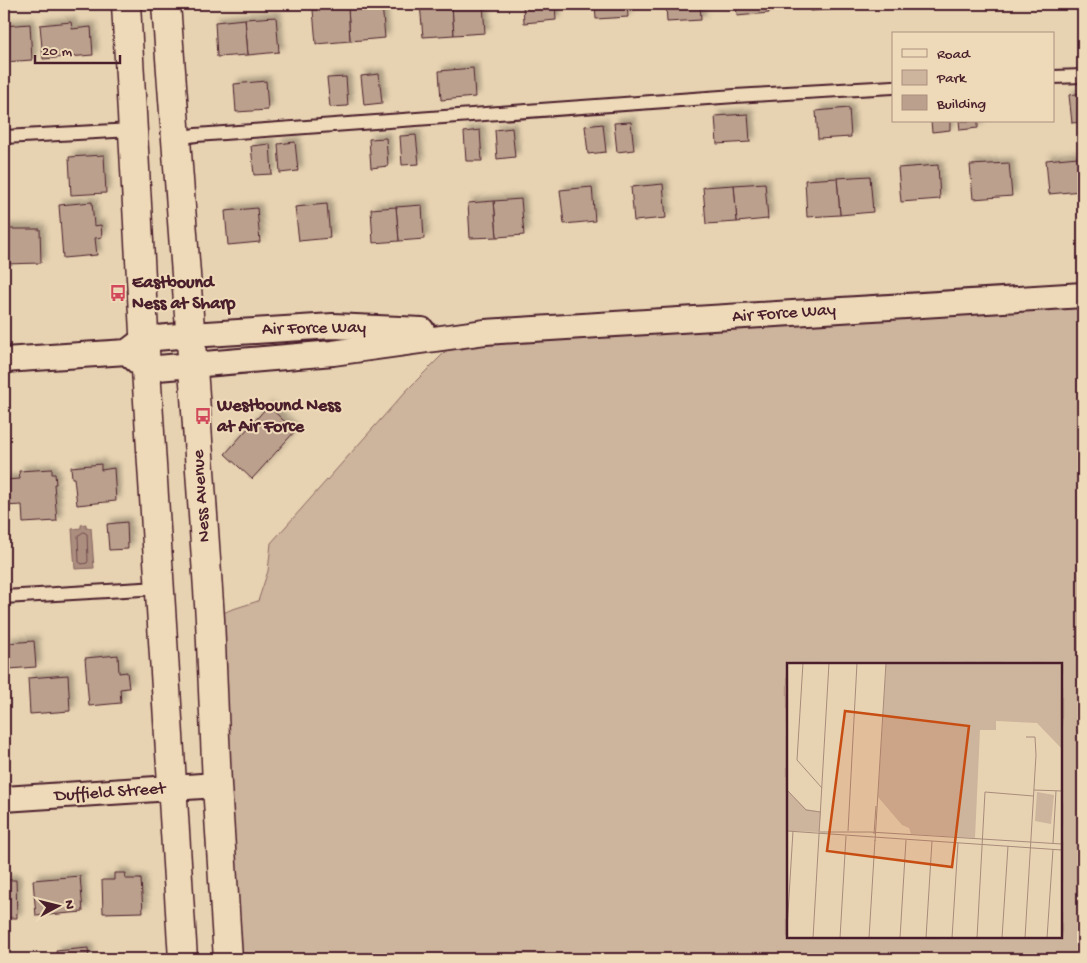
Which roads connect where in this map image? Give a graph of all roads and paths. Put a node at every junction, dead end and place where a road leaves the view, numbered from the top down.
1 (126, 4) edge
2 (166, 4) edge
3 (1083, 76) edge
4 (1054, 78) edge
5 (892, 87) edge
6 (132, 130) junction
7 (4, 137) edge
8 (176, 138) junction
9 (1083, 295) edge
10 (485, 332) junction
11 (191, 335) junction
12 (139, 353) junction
13 (4, 360) edge
14 (193, 364) junction
15 (159, 588) junction
16 (4, 597) edge
17 (217, 785) junction
18 (172, 789) junction
19 (4, 799) edge
20 (183, 959) edge
21 (228, 959) edge

1 - 6 main road
2 - 8 main road, Ness Avenue
3 - 4 lane
5 - 8 lane
6 - 7 lane
6 - 12 main road
8 - 11 main road, Ness Avenue
9 - 10 street, Air Force Way
10 - 11 street, Air Force Way
10 - 14 street, Air Force Way
11 - 12 street, Air Force Way
11 - 14 main road, Ness Avenue
12 - 13 street
12 - 14 street, Air Force Way
12 - 15 main road
14 - 17 main road, Ness Avenue
15 - 16 lane
15 - 18 main road
17 - 18 street, Duffield Street
17 - 21 main road, Ness Avenue
18 - 19 street, Duffield Street
18 - 20 main road

